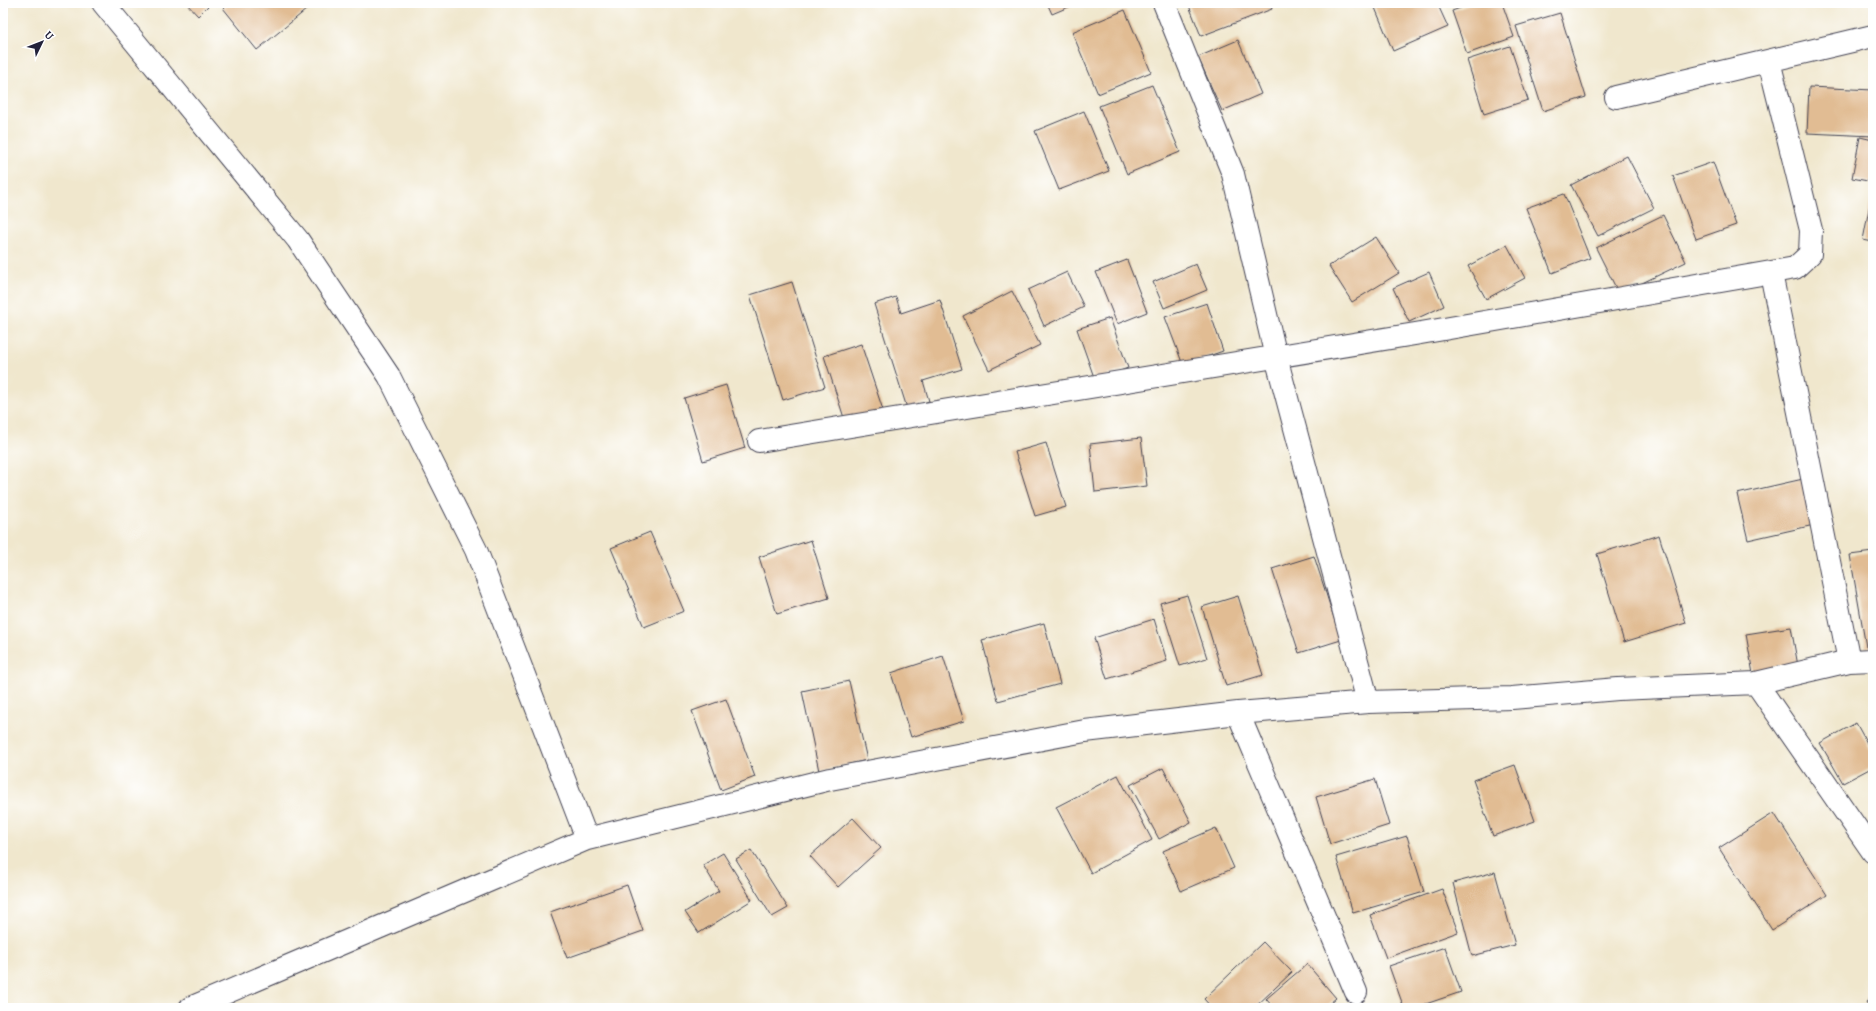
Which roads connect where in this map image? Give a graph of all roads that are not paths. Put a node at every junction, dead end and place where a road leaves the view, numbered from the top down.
1 (103, 3) edge
2 (1164, 3) edge
3 (1873, 36) edge
4 (1769, 61) junction
5 (1616, 97) dead end
6 (1771, 273) junction
7 (1276, 358) junction
8 (759, 441) dead end
9 (1873, 660) edge
10 (1849, 661) junction
11 (1756, 682) junction
12 (1368, 702) junction
13 (1238, 713) junction
14 (587, 838) junction
15 (1873, 852) edge
16 (1356, 992) dead end
17 (190, 1008) edge

1 - 14 street
2 - 7 street
3 - 4 street
4 - 5 street
4 - 6 street
6 - 7 street
6 - 10 street
7 - 8 street
7 - 12 street
9 - 10 street
10 - 11 street
11 - 12 street
11 - 15 street
12 - 13 street
13 - 14 street
13 - 16 street
14 - 17 street

